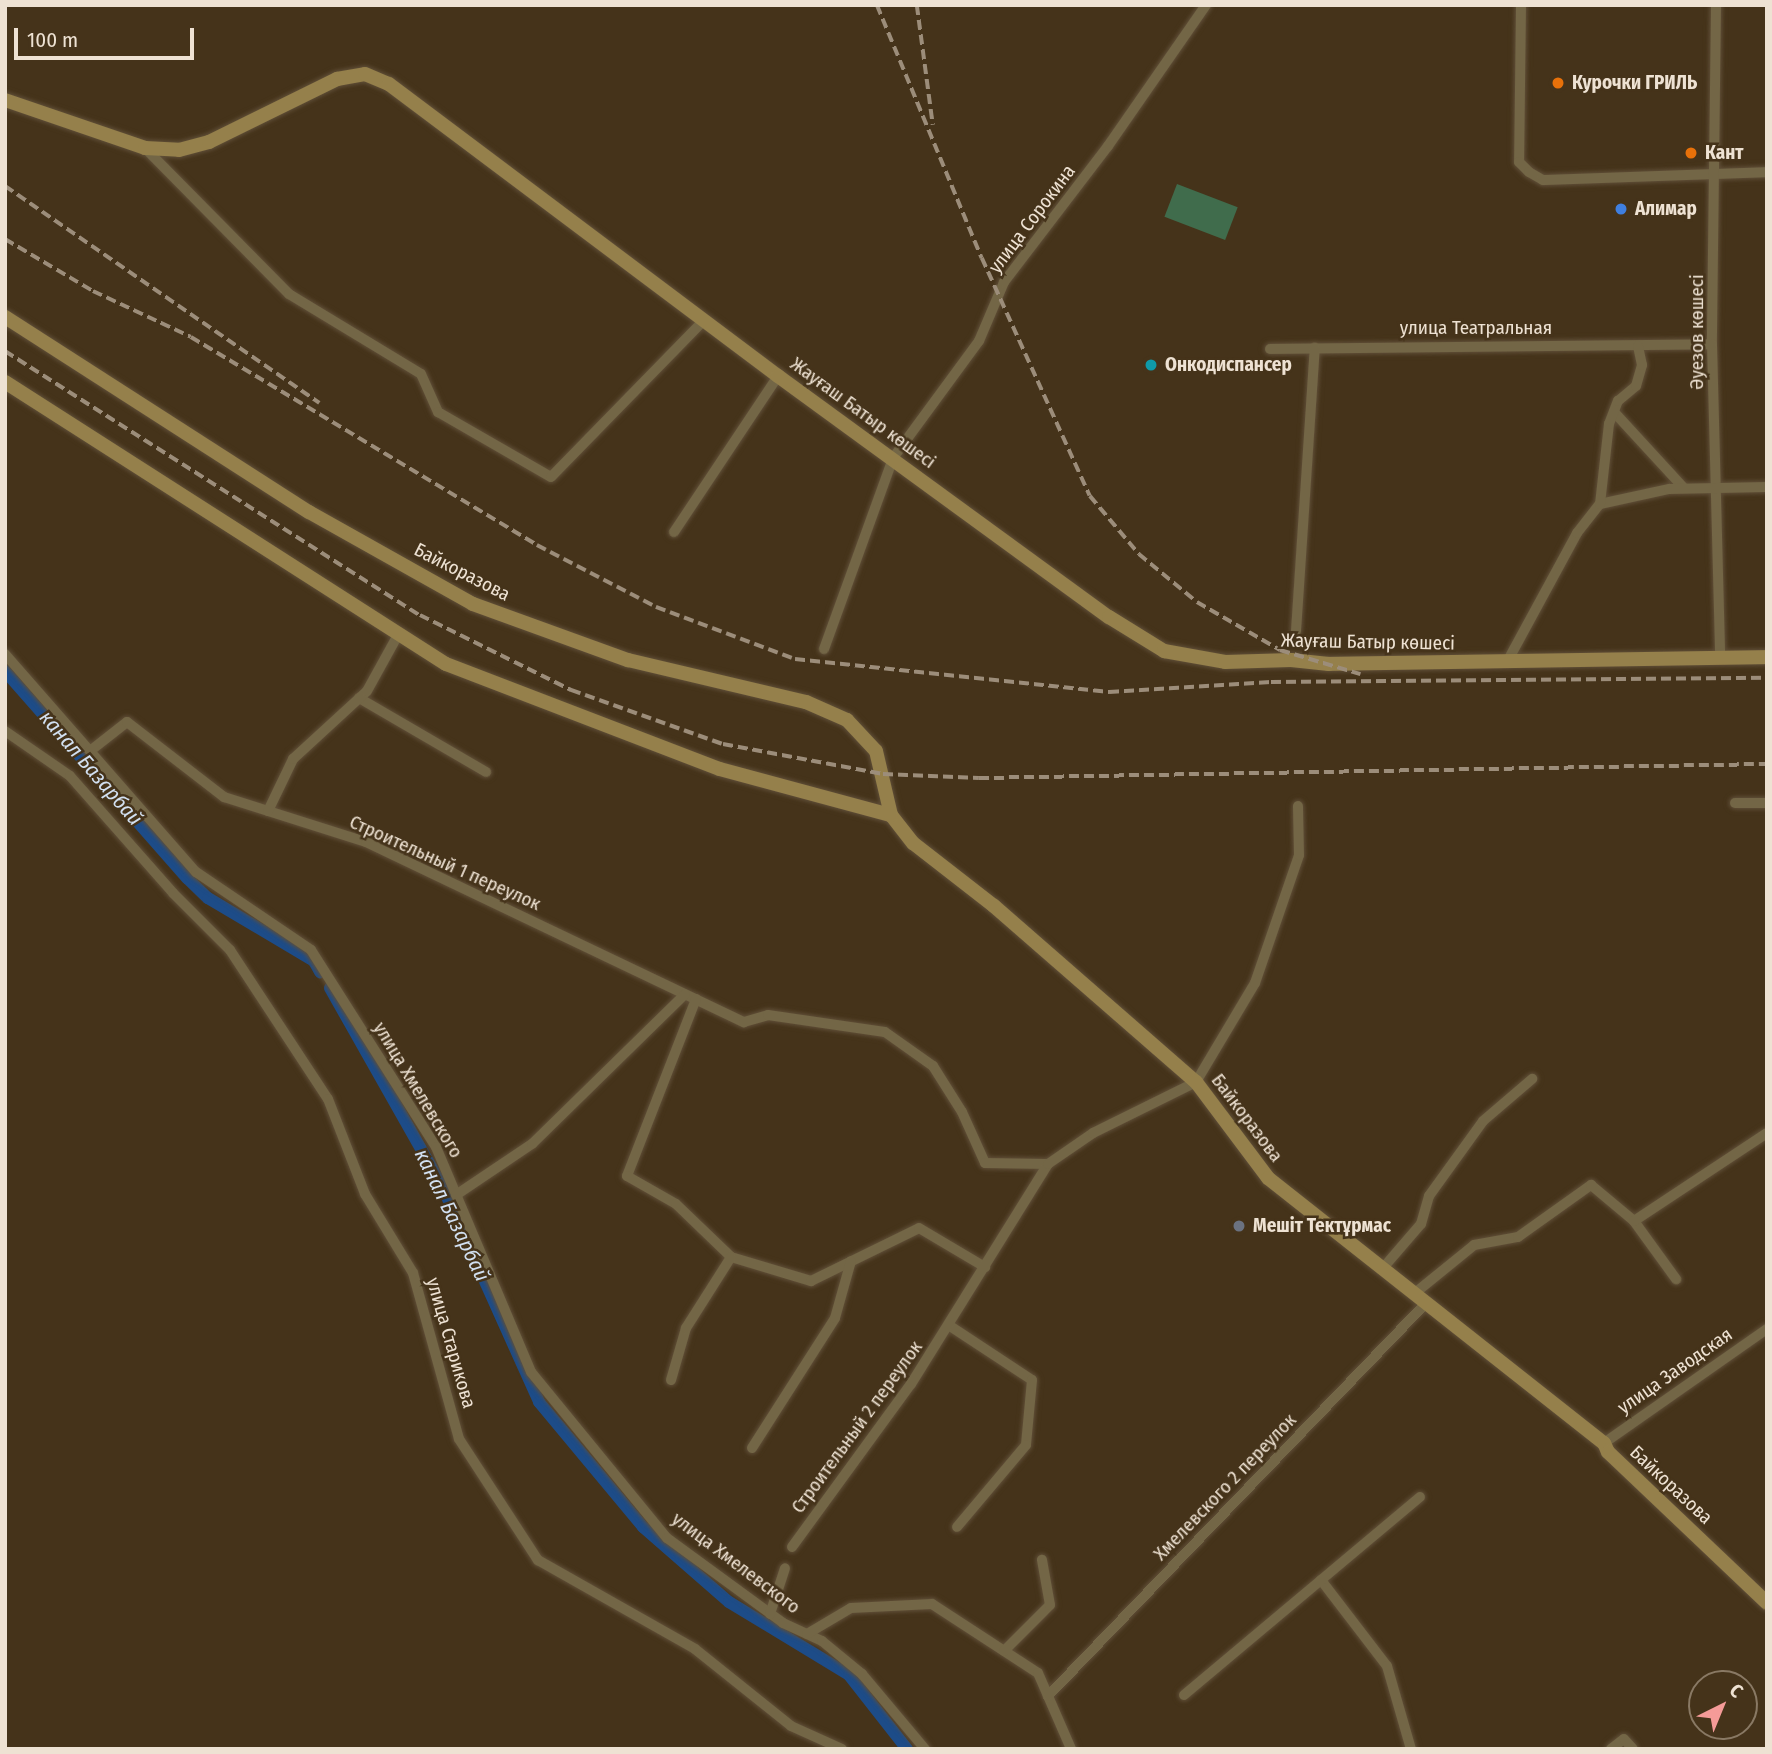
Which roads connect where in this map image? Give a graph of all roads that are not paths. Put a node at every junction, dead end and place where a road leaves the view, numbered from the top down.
1 (1206, 5) edge
2 (1521, 5) edge
3 (1716, 5) edge
4 (5, 100) edge
5 (145, 148) junction
6 (1767, 172) edge
7 (1715, 174) junction
8 (5, 317) edge
9 (704, 320) junction
10 (1712, 344) junction
11 (1638, 346) junction
12 (1315, 348) junction
13 (1270, 349) dead end
14 (778, 376) junction
15 (5, 382) edge
16 (1614, 412) junction
17 (893, 458) junction
18 (1718, 486) junction
19 (1684, 488) junction
20 (1767, 488) edge
21 (1600, 504) junction
22 (674, 532) dead end
23 (1296, 631) dead end
24 (399, 633) junction
25 (824, 649) dead end
26 (5, 654) edge
27 (1767, 657) edge
28 (1720, 658) junction
29 (1507, 662) junction
30 (359, 698) junction
31 (5, 731) edge
32 (89, 751) junction
33 (486, 772) dead end
34 (1735, 803) dead end
35 (1767, 803) edge
36 (1298, 806) dead end
37 (268, 811) junction
38 (891, 815) junction
39 (685, 994) junction
40 (696, 999) junction
41 (1532, 1079) dead end
42 (1196, 1082) junction
43 (1767, 1133) edge
44 (1048, 1164) junction
45 (456, 1195) junction
46 (1634, 1221) junction
47 (731, 1257) junction
48 (850, 1261) junction
49 (985, 1267) junction
50 (1383, 1268) junction
51 (1676, 1279) dead end
52 (1421, 1298) junction
53 (950, 1326) junction
54 (1767, 1329) edge
55 (671, 1380) dead end
56 (1604, 1443) junction
57 (751, 1448) dead end
58 (1420, 1497) dead end
59 (957, 1527) dead end
60 (792, 1547) dead end
61 (1042, 1560) dead end
62 (785, 1568) dead end
63 (1321, 1580) junction
64 (1767, 1603) edge
65 (770, 1614) junction
66 (807, 1634) junction
67 (1004, 1651) junction
68 (1184, 1695) dead end
69 (1048, 1696) junction
70 (842, 1749) edge
71 (925, 1749) edge
72 (1071, 1749) edge
73 (1410, 1749) edge
74 (1611, 1749) edge
75 (1633, 1749) edge

1 - 17 street, улица Сорокина
2 - 7 street
3 - 7 street, Әуезов көшесі
4 - 5 street, Жауғаш Батыр көшесі
5 - 9 street, Жауғаш Батыр көшесі
5 - 9 street
6 - 7 street
7 - 10 street, Әуезов көшесі
8 - 38 street, Байкоразова
9 - 14 street, Жауғаш Батыр көшесі
10 - 11 street, улица Театральная
10 - 18 street, Әуезов көшесі
11 - 12 street, улица Театральная
11 - 16 street
12 - 13 street, улица Театральная
12 - 23 street
14 - 17 street, Жауғаш Батыр көшесі
14 - 22 street
15 - 24 street
16 - 19 street
16 - 21 street
17 - 25 street, улица Сорокина
17 - 29 street, Жауғаш Батыр көшесі
18 - 19 street
18 - 20 street
18 - 28 street, Әуезов көшесі
19 - 21 street
21 - 29 street
24 - 30 street
24 - 38 street
26 - 32 street, улица Хмелевского
27 - 28 street, Жауғаш Батыр көшесі
28 - 29 street, Жауғаш Батыр көшесі
30 - 33 street
30 - 37 street
31 - 70 street, улица Старикова
32 - 37 street, Строительный 1 переулок
32 - 45 street, улица Хмелевского
34 - 35 street
36 - 42 street
37 - 39 street, Строительный 1 переулок
38 - 42 street, Байкоразова
39 - 40 street, Строительный 1 переулок
39 - 45 street
40 - 44 street, Строительный 1 переулок
40 - 47 street
41 - 50 street
42 - 44 street, Строительный 2 переулок
42 - 50 street, Байкоразова
43 - 46 street
44 - 49 street, Строительный 2 переулок
45 - 65 street, улица Хмелевского
46 - 51 street
46 - 52 street, Хмелевского 2 переулок
47 - 48 street
47 - 55 street
48 - 49 street
48 - 57 street
49 - 53 street, Строительный 2 переулок
50 - 52 street, Байкоразова
52 - 56 street, Байкоразова
52 - 69 street, Хмелевского 2 переулок
53 - 59 street
53 - 60 street, Строительный 2 переулок
54 - 56 street, улица Заводская
56 - 64 street, Байкоразова
58 - 63 street
61 - 67 street
62 - 65 street
63 - 68 street
63 - 73 street
65 - 66 street, улица Хмелевского
66 - 67 street, улица Хмелевского
66 - 71 street, улица Хмелевского
67 - 69 street, улица Хмелевского
69 - 72 street, улица Хмелевского
74 - 75 street

